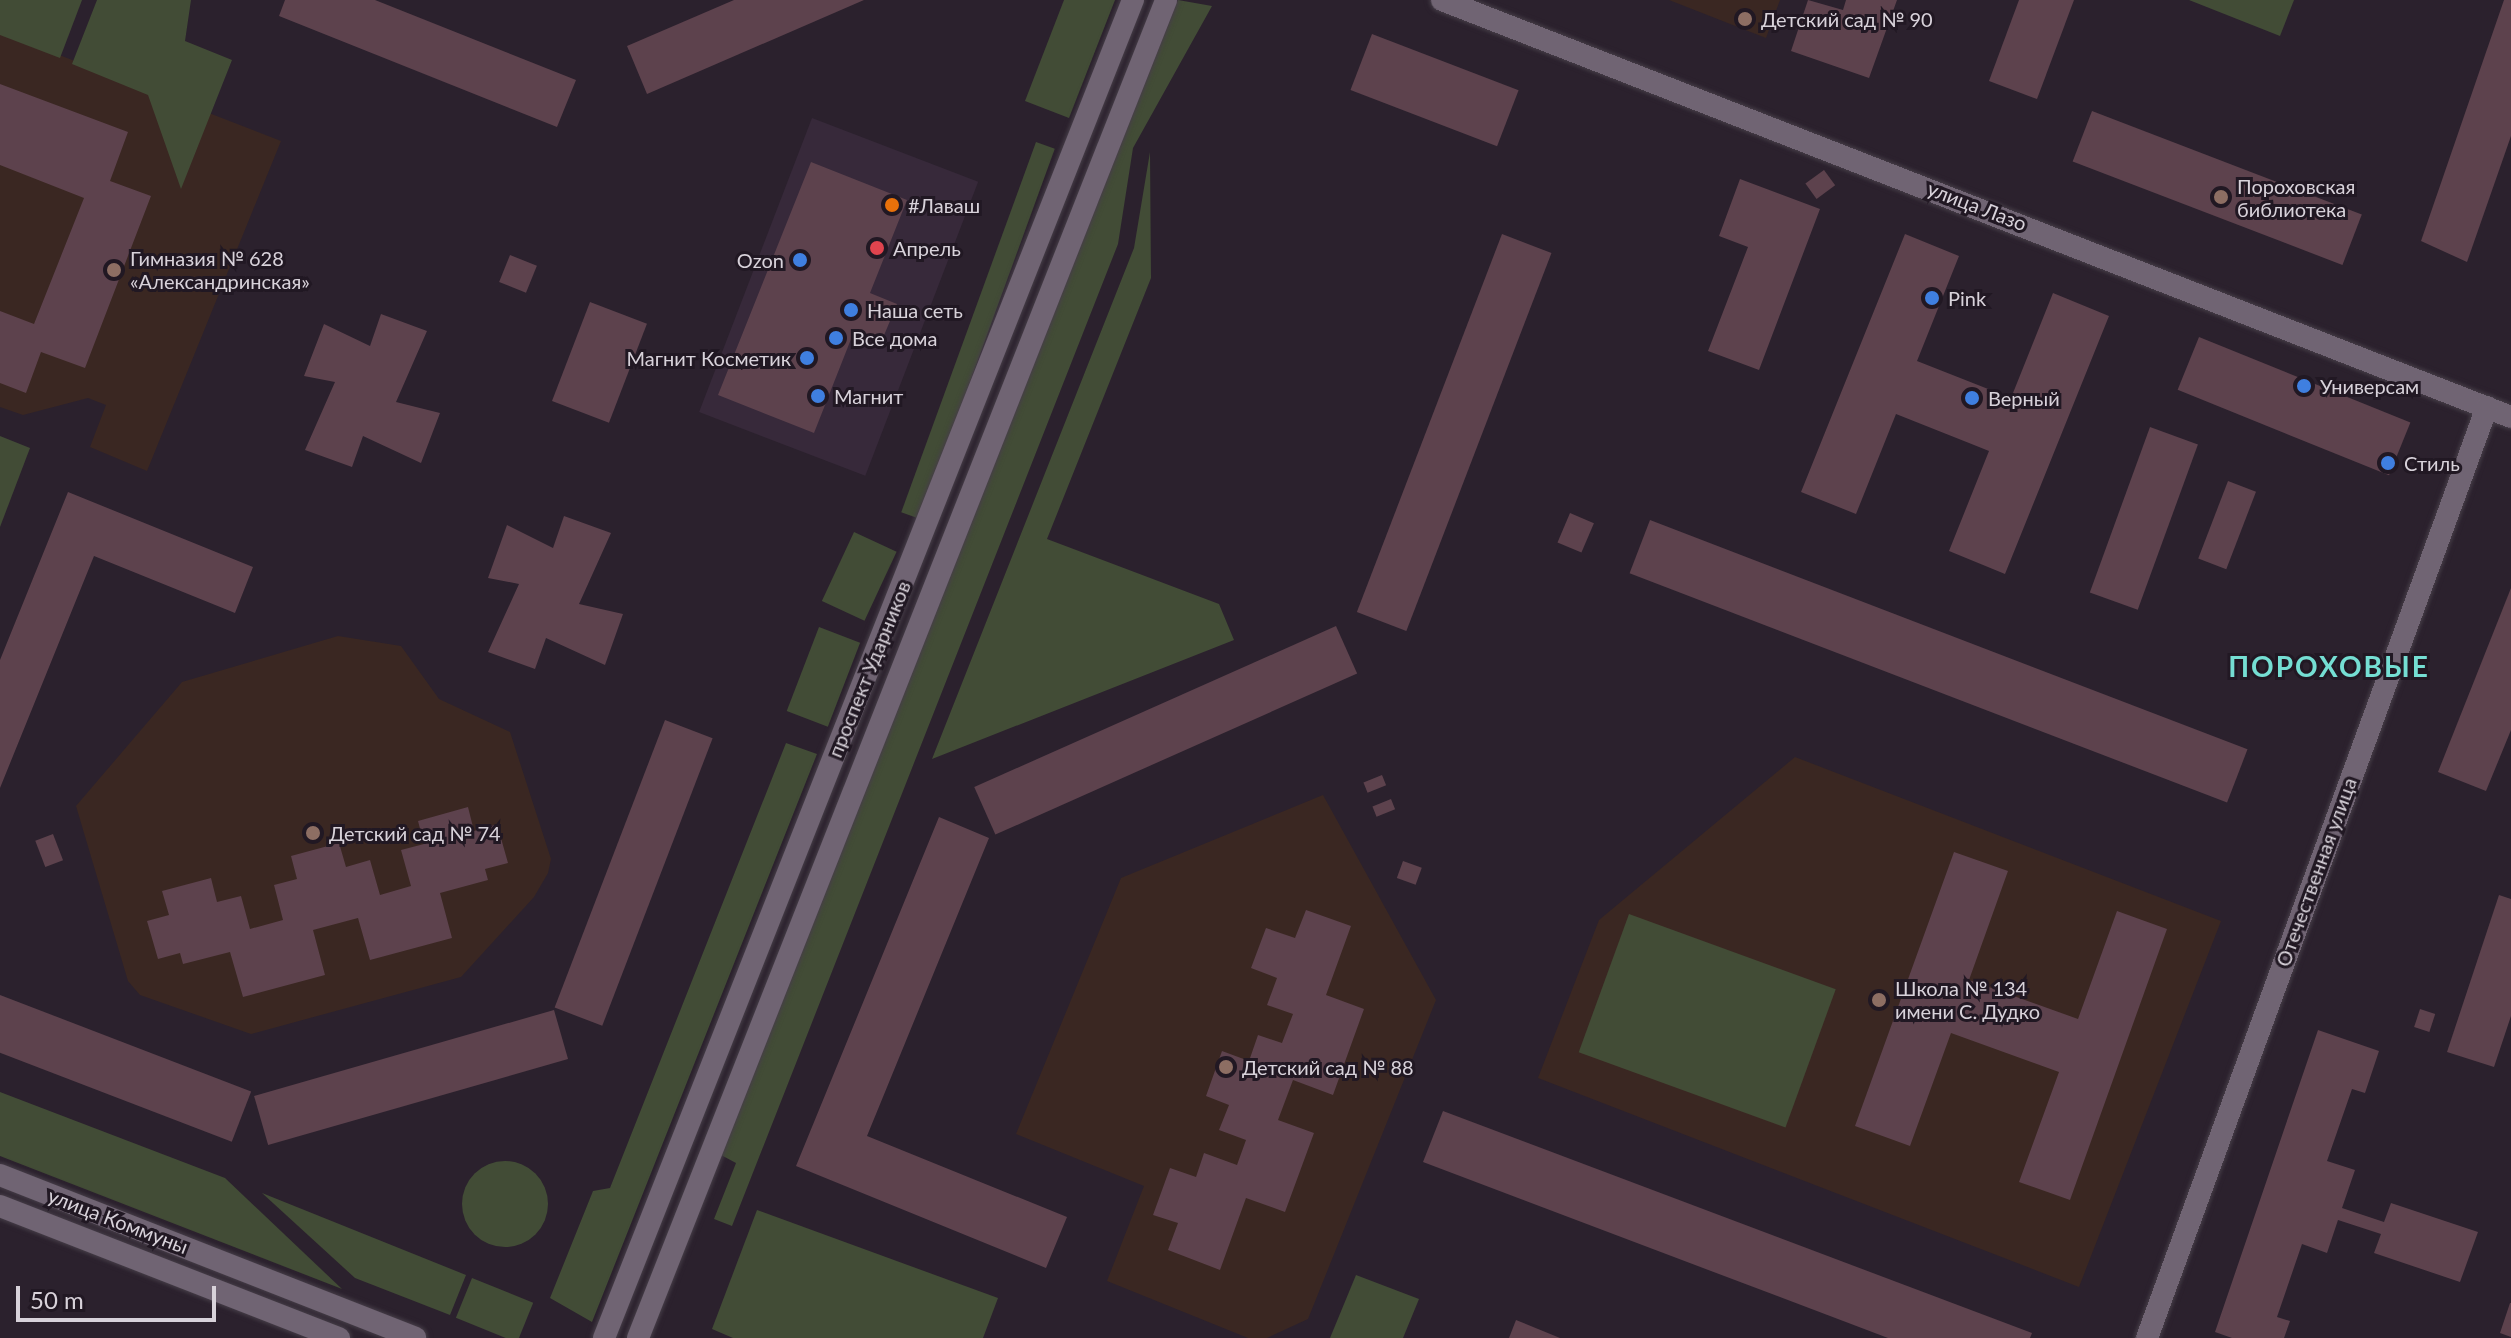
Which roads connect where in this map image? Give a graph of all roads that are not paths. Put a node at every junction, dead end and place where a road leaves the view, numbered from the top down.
1 (1133, 0) edge
2 (1166, 0) edge
3 (1442, 0) edge
4 (2487, 407) junction
5 (2511, 417) edge
6 (0, 1175) edge
7 (0, 1206) edge
8 (339, 1338) edge
9 (415, 1338) edge
10 (604, 1338) edge
11 (638, 1338) edge
12 (2147, 1338) edge

1 - 10 street, проспект Ударников
2 - 11 street, проспект Ударников
3 - 4 street, улица Лазо
4 - 5 street, улица Лазо
4 - 12 street, Отечественная улица
6 - 9 street, улица Коммуны
7 - 8 street, улица Коммуны

